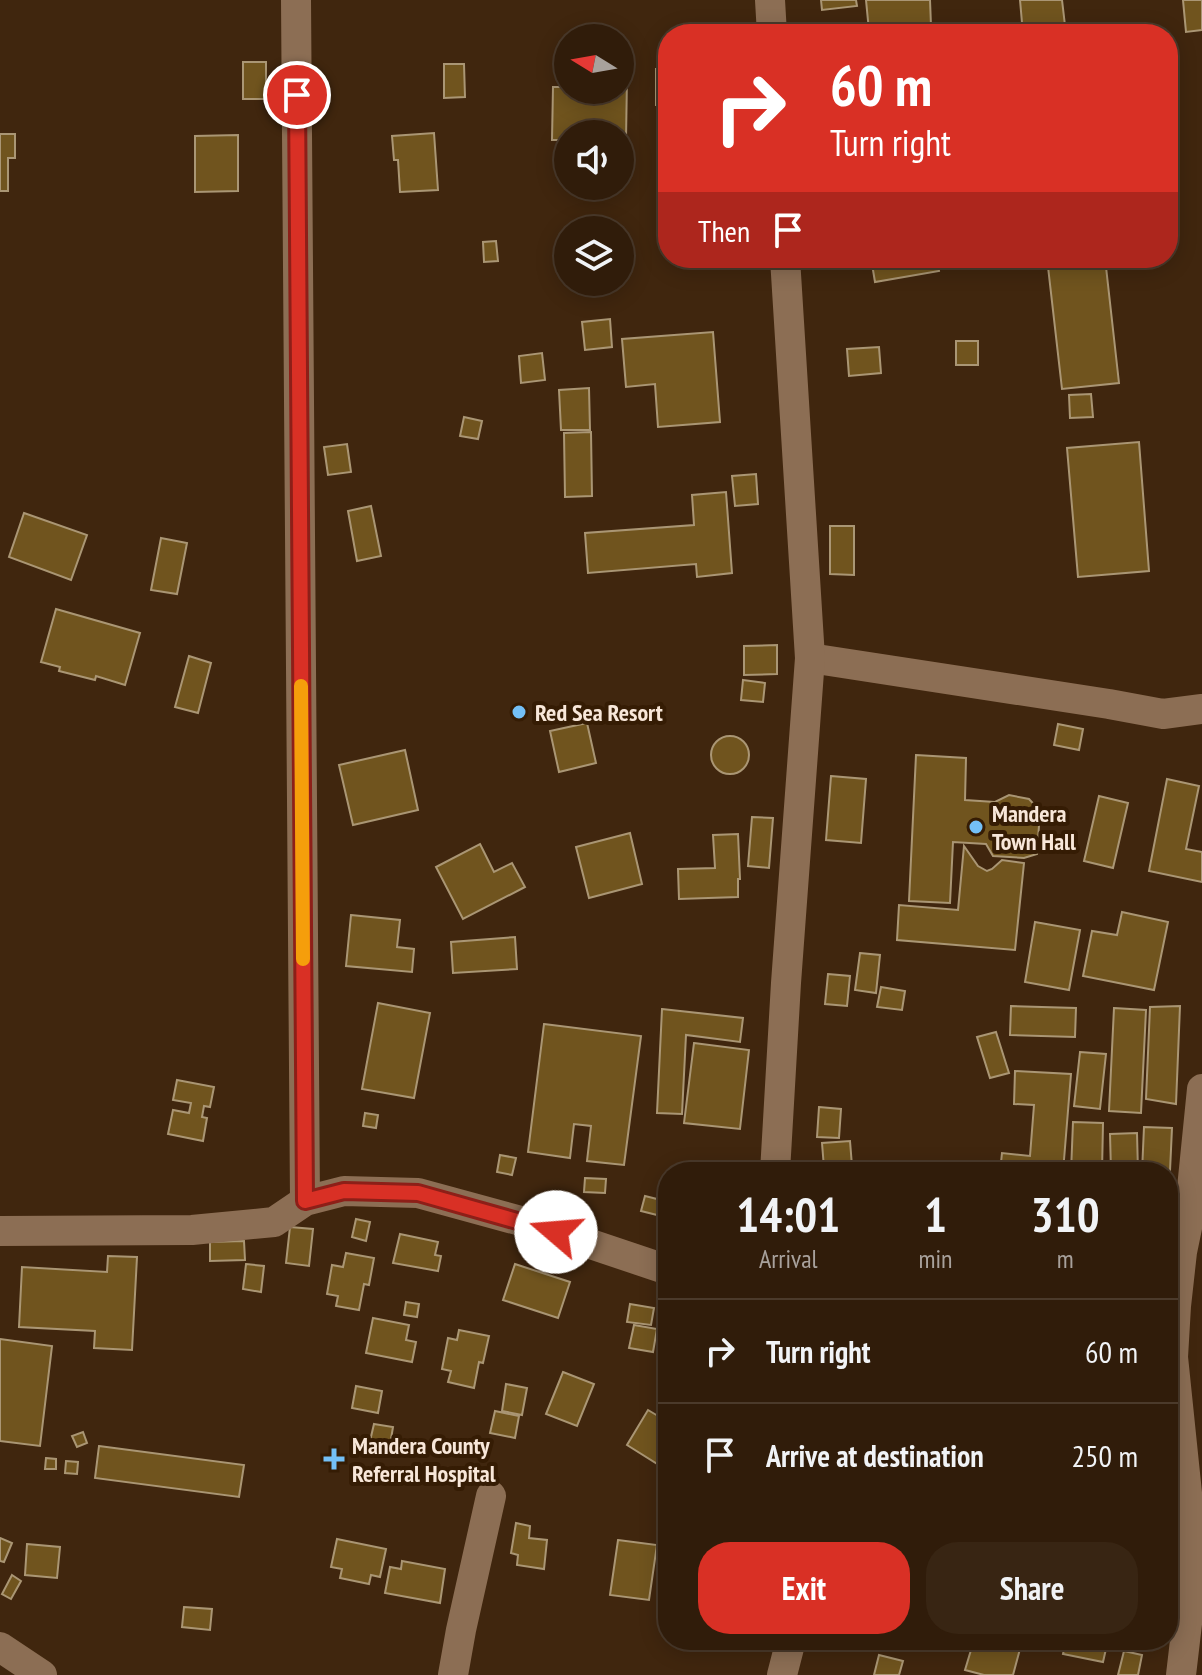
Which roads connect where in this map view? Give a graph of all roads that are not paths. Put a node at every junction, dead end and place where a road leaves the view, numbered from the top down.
1 (296, 0) edge
2 (770, 0) edge
3 (771, 24) edge
4 (786, 268) edge
5 (810, 658) junction
6 (1202, 709) edge
7 (1202, 1089) edge
8 (776, 1162) edge
9 (305, 1201) junction
10 (0, 1231) edge
11 (658, 1267) edge
12 (1178, 1284) edge
13 (1178, 1406) edge
14 (491, 1496) dead end
15 (0, 1647) edge
16 (788, 1650) edge
17 (42, 1675) edge
18 (453, 1675) edge
19 (782, 1675) edge
20 (1181, 1675) edge

1 - 9 street
2 - 3 street
4 - 5 street
5 - 6 street
5 - 8 street
7 - 12 street
9 - 10 street
9 - 11 street
13 - 20 street
14 - 18 street
15 - 17 street
16 - 19 street

